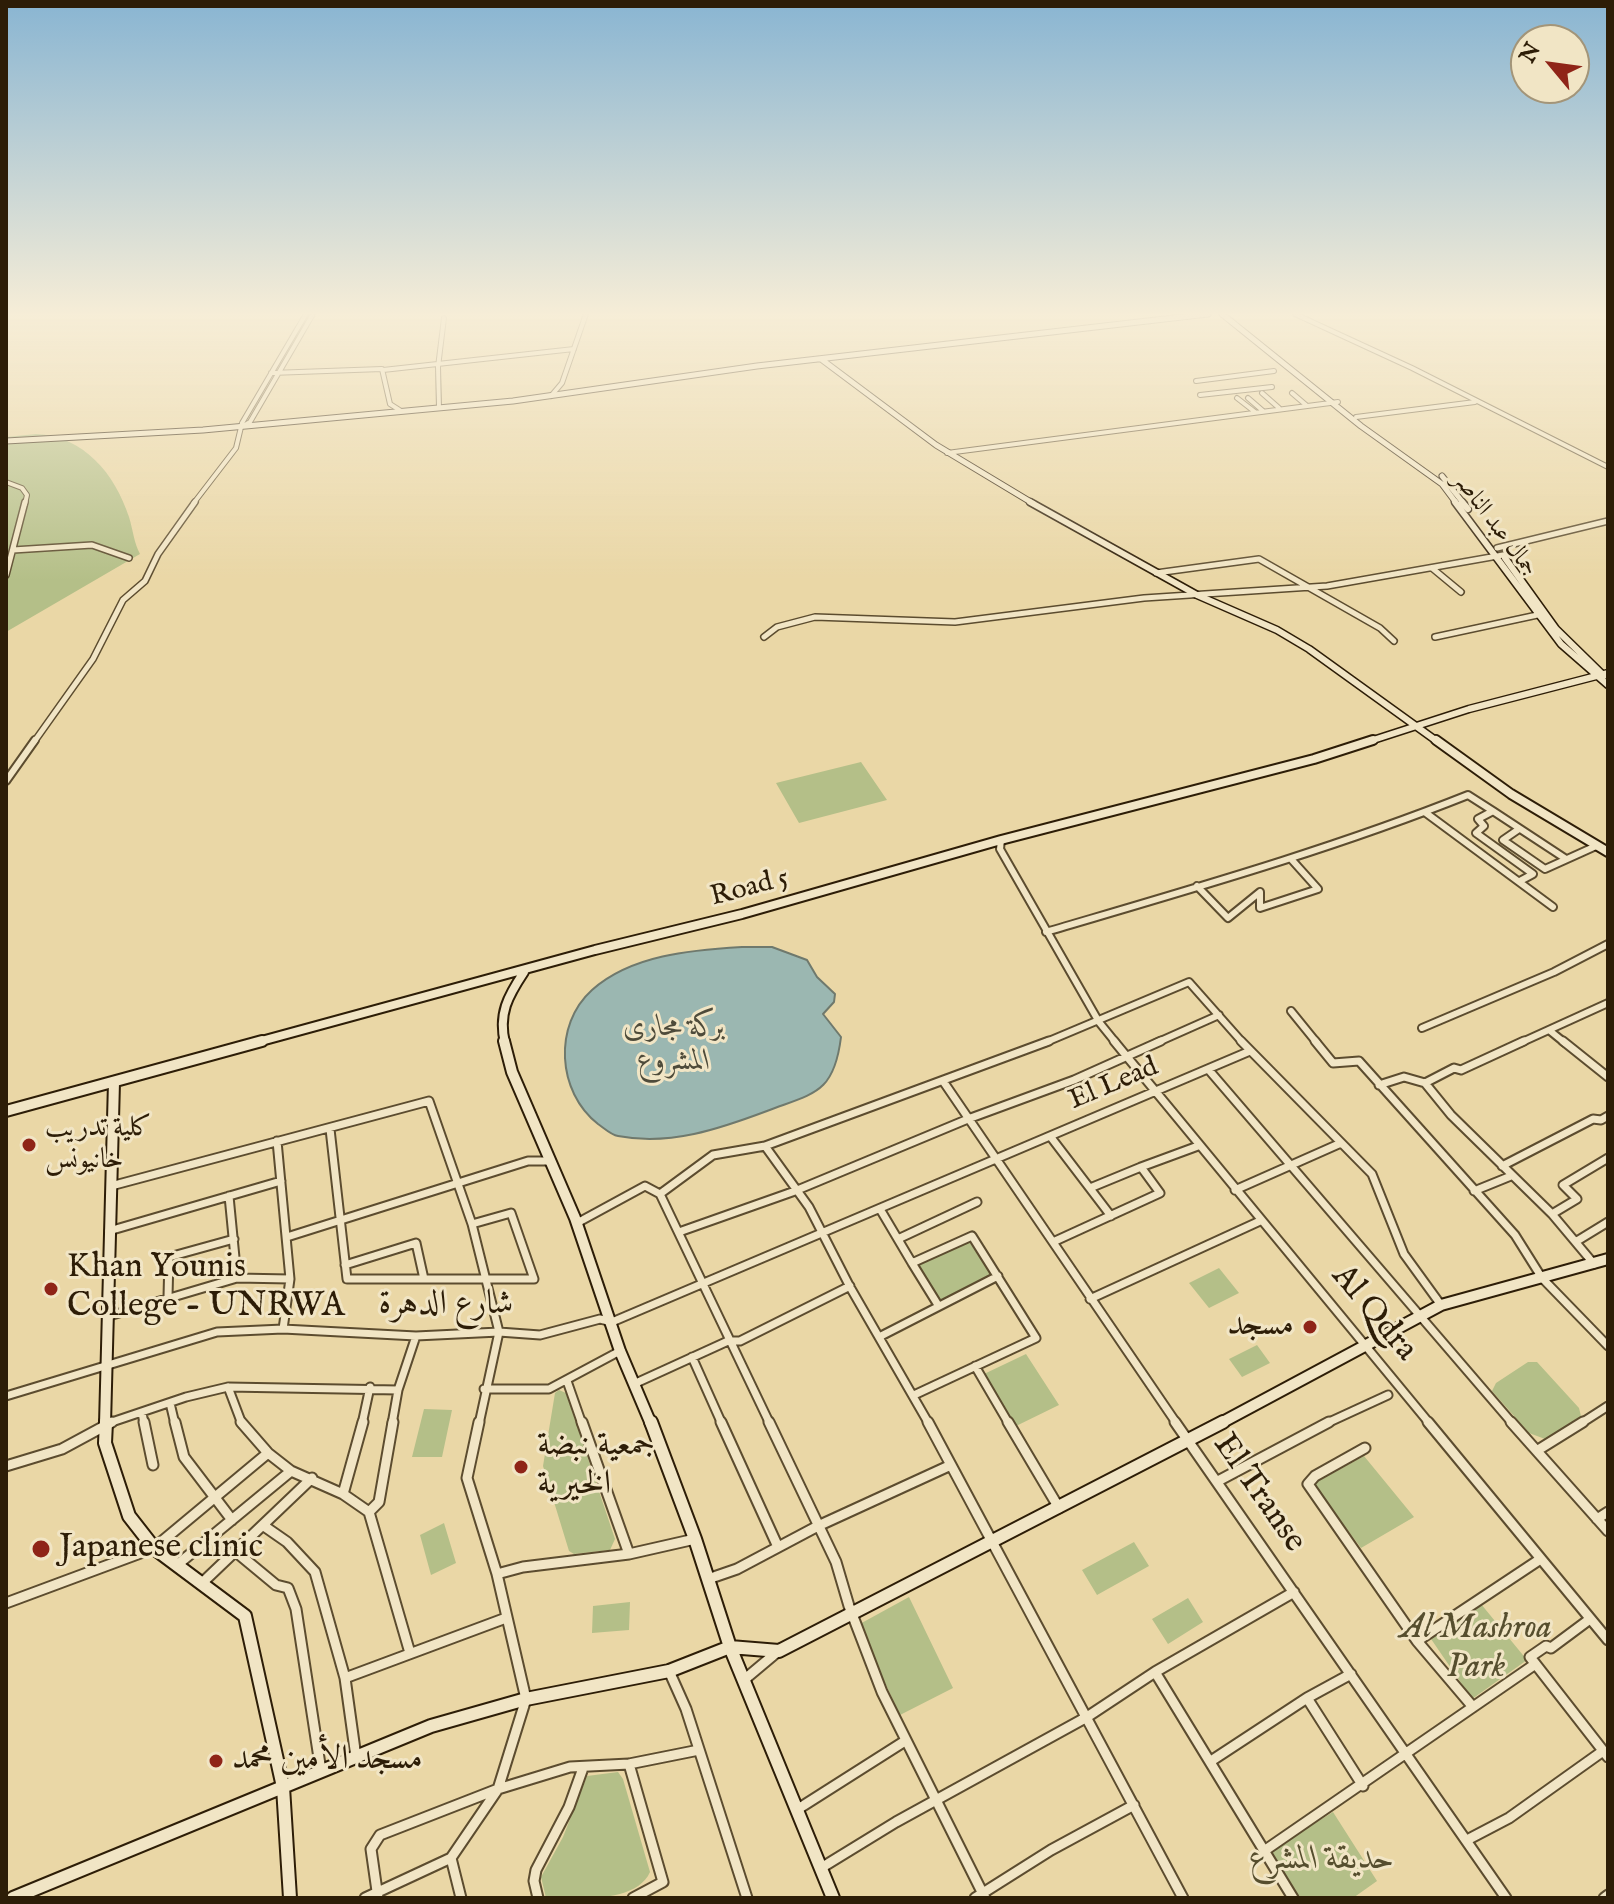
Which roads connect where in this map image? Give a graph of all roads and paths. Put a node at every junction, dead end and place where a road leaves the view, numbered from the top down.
1 (254, 403) edge
2 (261, 403) edge
3 (390, 403) edge
4 (439, 403) edge
5 (487, 403) edge
6 (880, 403) edge
7 (1243, 403) edge
8 (1254, 403) edge
9 (1273, 403) edge
10 (1303, 403) edge
11 (1327, 403) edge
12 (1336, 403) edge
13 (1336, 403) edge
14 (1469, 403) edge
15 (1478, 403) edge
16 (1306, 405) junction
17 (439, 408) junction
18 (1279, 408) junction
19 (1263, 411) junction
20 (405, 412) junction
21 (1255, 412) junction
22 (1356, 417) junction
23 (243, 426) junction
24 (6, 441) edge
25 (947, 453) junction
26 (1608, 467) edge
27 (6, 482) edge
28 (1608, 521) edge
29 (1497, 548) junction
30 (13, 550) junction
31 (1500, 556) junction
32 (129, 558) dead end
33 (1432, 568) junction
34 (1156, 573) junction
35 (6, 575) edge
36 (1304, 587) junction
37 (1461, 592) dead end
38 (1197, 595) junction
39 (1546, 613) junction
40 (1538, 615) junction
41 (764, 637) dead end
42 (1435, 637) dead end
43 (1394, 641) dead end
44 (1603, 676) edge
45 (1608, 685) edge
46 (1416, 726) junction
47 (6, 781) edge
48 (1493, 811) junction
49 (1426, 813) junction
50 (1519, 829) junction
51 (1001, 840) junction
52 (1596, 846) junction
53 (1608, 852) edge
54 (1566, 859) junction
55 (1292, 860) junction
56 (1520, 881) junction
57 (1197, 886) junction
58 (1553, 907) dead end
59 (1046, 932) junction
60 (1608, 944) edge
61 (525, 971) junction
62 (1608, 1003) edge
63 (1291, 1011) dead end
64 (1219, 1015) junction
65 (1099, 1022) junction
66 (1422, 1028) dead end
67 (1549, 1030) junction
68 (1250, 1051) junction
69 (1126, 1056) junction
70 (1208, 1069) junction
71 (1608, 1077) edge
72 (943, 1081) junction
73 (114, 1082) junction
74 (1425, 1083) junction
75 (1379, 1085) junction
76 (1156, 1092) junction
77 (6, 1111) edge
78 (1608, 1116) edge
79 (968, 1119) junction
80 (330, 1129) junction
81 (1050, 1136) junction
82 (277, 1141) junction
83 (1341, 1143) junction
84 (765, 1146) junction
85 (1198, 1146) junction
86 (1608, 1158) edge
87 (994, 1159) junction
88 (550, 1161) junction
89 (1502, 1166) junction
90 (1141, 1167) junction
91 (1289, 1167) junction
92 (1511, 1176) junction
93 (281, 1181) junction
94 (457, 1185) junction
95 (111, 1186) junction
96 (1090, 1188) junction
97 (1235, 1190) junction
98 (795, 1191) junction
99 (1474, 1191) junction
100 (660, 1194) junction
101 (229, 1196) junction
102 (977, 1202) dead end
103 (880, 1209) junction
104 (1552, 1214) junction
105 (1111, 1216) junction
106 (1260, 1221) junction
107 (341, 1222) junction
108 (1608, 1222) edge
109 (472, 1224) junction
110 (577, 1224) junction
111 (109, 1231) junction
112 (679, 1232) junction
113 (822, 1233) junction
114 (287, 1237) junction
115 (234, 1239) junction
116 (898, 1239) junction
117 (1577, 1241) junction
118 (1053, 1242) junction
119 (1608, 1259) edge
120 (912, 1263) junction
121 (1594, 1264) junction
122 (345, 1265) junction
123 (486, 1276) junction
124 (998, 1276) junction
125 (237, 1278) junction
126 (1542, 1278) junction
127 (290, 1279) junction
128 (424, 1279) junction
129 (701, 1283) junction
130 (850, 1286) junction
131 (168, 1297) junction
132 (1090, 1299) junction
133 (938, 1305) junction
134 (1441, 1305) junction
135 (109, 1316) junction
136 (1418, 1316) junction
137 (612, 1322) junction
138 (283, 1329) junction
139 (499, 1332) junction
140 (416, 1336) junction
141 (881, 1336) junction
142 (728, 1341) junction
143 (1608, 1346) edge
144 (1368, 1347) junction
145 (620, 1351) junction
146 (692, 1357) junction
147 (106, 1365) junction
148 (975, 1366) junction
149 (567, 1381) junction
150 (636, 1383) junction
151 (228, 1387) junction
152 (370, 1387) junction
153 (484, 1389) junction
154 (398, 1390) junction
155 (914, 1395) junction
156 (1388, 1395) dead end
157 (6, 1396) edge
158 (170, 1403) junction
159 (1608, 1406) edge
160 (142, 1412) junction
161 (105, 1424) junction
162 (1188, 1438) junction
163 (1365, 1448) dead end
164 (1538, 1450) junction
165 (268, 1453) junction
166 (153, 1465) dead end
167 (951, 1465) junction
168 (6, 1466) edge
169 (291, 1471) junction
170 (312, 1478) junction
171 (1218, 1481) junction
172 (343, 1494) junction
173 (215, 1497) junction
174 (1059, 1508) junction
175 (369, 1512) junction
176 (1608, 1512) edge
177 (1597, 1519) junction
178 (232, 1520) junction
179 (264, 1526) junction
180 (818, 1526) junction
181 (1608, 1531) edge
182 (695, 1539) junction
183 (993, 1543) junction
184 (778, 1547) junction
185 (154, 1548) junction
186 (235, 1551) junction
187 (629, 1554) junction
188 (1539, 1560) junction
189 (176, 1565) junction
190 (497, 1574) junction
191 (708, 1579) junction
192 (201, 1584) junction
193 (1294, 1592) junction
194 (6, 1603) edge
195 (849, 1614) junction
196 (506, 1618) junction
197 (1590, 1619) junction
198 (1608, 1640) edge
199 (1417, 1641) junction
200 (730, 1647) junction
201 (779, 1651) junction
202 (410, 1653) junction
203 (1534, 1665) junction
204 (669, 1671) junction
205 (1155, 1672) junction
206 (1351, 1674) junction
207 (345, 1678) junction
208 (745, 1680) junction
209 (1307, 1698) junction
210 (526, 1699) junction
211 (1473, 1707) junction
212 (1087, 1717) junction
213 (905, 1741) junction
214 (699, 1750) junction
215 (1606, 1754) edge
216 (1407, 1756) junction
217 (356, 1757) junction
218 (1211, 1761) junction
219 (629, 1764) junction
220 (583, 1768) junction
221 (321, 1771) junction
222 (1363, 1786) junction
223 (283, 1787) junction
224 (498, 1789) junction
225 (934, 1801) junction
226 (1134, 1805) junction
227 (798, 1809) junction
228 (1467, 1840) junction
229 (1264, 1851) junction
230 (451, 1858) junction
231 (821, 1868) junction
232 (378, 1896) edge
233 (981, 1896) edge
234 (13, 1898) edge
235 (290, 1898) edge
236 (365, 1898) edge
237 (461, 1898) edge
238 (538, 1898) edge
239 (633, 1898) edge
240 (747, 1898) edge
241 (833, 1898) edge
242 (1183, 1898) edge
243 (1293, 1898) edge
244 (1506, 1898) edge

1 - 23 street
2 - 23 street
3 - 20 street
4 - 17 street
5 - 17 main road
6 - 25 main road
7 - 21 street
8 - 19 street
9 - 18 street
10 - 16 street
11 - 16 street
12 - 22 main road, جمال عبد الناصر
13 - 31 main road, جمال عبد الناصر
14 - 22 street
15 - 26 street
16 - 18 street
17 - 20 main road
18 - 19 street
19 - 21 street
20 - 23 main road
21 - 25 street
22 - 29 main road, جمال عبد الناصر
23 - 24 main road
23 - 47 street
25 - 34 main road
27 - 30 street
28 - 29 street
29 - 31 main road, جمال عبد الناصر
30 - 32 street
30 - 35 street
31 - 33 street
31 - 39 main road, جمال عبد الناصر
31 - 40 main road, جمال عبد الناصر
33 - 36 street
33 - 37 street
34 - 36 street
34 - 38 main road
36 - 38 street
36 - 43 street
38 - 41 street
38 - 46 main road
39 - 40 street
39 - 44 main road, جمال عبد الناصر
40 - 42 street
40 - 44 main road, جمال عبد الناصر
44 - 45 main road, جمال عبد الناصر
44 - 46 main road, Road 5
46 - 51 main road, Road 5
46 - 52 main road
48 - 49 street
48 - 50 street
48 - 56 street
49 - 55 street
49 - 56 street
50 - 54 street
50 - 54 street
51 - 59 street, Al Qdra
51 - 61 main road, Road 5
52 - 53 main road
52 - 54 street
55 - 57 street
55 - 57 street
56 - 58 street
57 - 59 street
59 - 65 street, Al Qdra
60 - 66 street
61 - 73 main road, Road 5
61 - 88 main road
62 - 67 street
63 - 75 street
64 - 65 street
64 - 68 street
64 - 69 street
65 - 69 street, Al Qdra
65 - 72 street
67 - 71 street
67 - 74 street
68 - 70 street, El Lead
68 - 83 street
69 - 76 street, Al Qdra
69 - 79 street
70 - 76 street, El Lead
70 - 91 street
72 - 79 street, El Transe
72 - 84 street
73 - 77 main road, Road 5
73 - 95 main road
74 - 75 street
74 - 89 street
75 - 99 street
76 - 81 street, El Lead
76 - 85 street, Al Qdra
78 - 89 street
79 - 87 street, El Transe
79 - 98 street
80 - 82 street
80 - 94 street
80 - 107 street
81 - 87 street, El Lead
81 - 96 street
82 - 93 street
82 - 95 street
83 - 91 street
83 - 134 street
84 - 98 street
84 - 100 street
85 - 90 street
85 - 97 street, Al Qdra
86 - 104 street
87 - 103 street, El Lead
87 - 118 street, El Transe
88 - 94 street
88 - 110 main road
89 - 92 street
90 - 96 street
90 - 105 street
91 - 97 street
91 - 136 street
92 - 99 street
92 - 104 street
93 - 101 street
93 - 114 street
94 - 107 street
94 - 109 street
95 - 111 main road
96 - 105 street
97 - 106 street, Al Qdra
98 - 112 street
98 - 113 street
99 - 126 street
100 - 110 street
100 - 112 street
101 - 111 street
101 - 115 street
102 - 116 street
103 - 113 street, El Lead
103 - 116 street
104 - 117 street
105 - 118 street
106 - 132 street
106 - 144 street, Al Qdra
107 - 114 street
107 - 122 street
108 - 117 street
109 - 123 street
109 - 123 street
110 - 137 main road
111 - 135 main road
112 - 129 street
113 - 129 street, شارع الدهرة
113 - 130 street
114 - 127 street
115 - 125 street
115 - 131 street
116 - 120 street
117 - 121 street
118 - 132 street, El Transe
119 - 121 main road
120 - 124 street
120 - 133 street
121 - 126 main road
122 - 128 street
122 - 128 street
123 - 128 street
123 - 139 street
124 - 133 street
124 - 148 street
125 - 127 street
125 - 131 street
126 - 134 main road
126 - 143 street
127 - 138 street
129 - 137 street, شارع الدهرة
129 - 142 street
130 - 141 street
130 - 142 street
131 - 135 street
132 - 162 street, El Transe
133 - 141 street
134 - 136 main road
135 - 147 main road
136 - 144 main road
136 - 164 street
137 - 139 street, شارع الدهرة
137 - 145 main road
138 - 140 street, شارع الدهرة
138 - 147 street, شارع الدهرة
139 - 140 street, شارع الدهرة
139 - 153 street
140 - 154 street
141 - 155 street
142 - 146 street
142 - 180 street
144 - 162 main road
144 - 188 street, Al Qdra
145 - 149 street
145 - 150 main road
146 - 150 street
146 - 184 street
147 - 157 street, شارع الدهرة
147 - 161 main road
148 - 155 street
148 - 174 street
149 - 153 street
149 - 187 street
150 - 182 main road
151 - 152 street
151 - 158 street
151 - 165 street
152 - 154 street
152 - 172 street
153 - 190 street
154 - 175 street
155 - 167 street
156 - 171 street
158 - 160 street
158 - 173 street
159 - 164 street
160 - 161 street
160 - 166 street
161 - 168 street
161 - 185 main road
162 - 171 street, El Transe
162 - 174 main road
163 - 199 street
164 - 177 street
165 - 169 street
165 - 173 street
167 - 180 street
167 - 183 street
169 - 170 street
169 - 178 street
170 - 172 street
170 - 179 street
171 - 193 street, El Transe
172 - 175 street
173 - 178 street
173 - 185 street
174 - 183 main road
175 - 202 street
176 - 177 street
177 - 181 street
178 - 189 street
179 - 186 street
179 - 207 street
180 - 184 street
180 - 195 street
182 - 187 street
182 - 191 main road
183 - 195 main road
183 - 212 street
184 - 191 street
185 - 189 main road
185 - 194 street
186 - 192 street
186 - 221 street
187 - 190 street
188 - 197 street, Al Qdra
188 - 199 street
189 - 192 main road
190 - 196 street
191 - 200 main road
192 - 223 main road
193 - 205 street
193 - 206 street, El Transe
195 - 201 main road
195 - 213 street
196 - 202 street
196 - 210 street
197 - 198 street, Al Qdra
197 - 203 street
199 - 211 street
200 - 201 main road
200 - 204 main road
200 - 208 main road
201 - 208 street
202 - 207 street
203 - 211 street
203 - 215 street
204 - 210 main road
204 - 214 street
205 - 212 street
205 - 218 street
206 - 209 street
206 - 216 street, El Transe
207 - 217 street
208 - 227 main road
209 - 218 street
209 - 222 street
210 - 217 main road
210 - 224 street
211 - 216 street
212 - 225 street
212 - 226 street
213 - 225 street
213 - 227 street
214 - 219 street
214 - 240 street
215 - 228 street
216 - 222 street
216 - 228 street, El Transe
217 - 221 main road
218 - 229 street
219 - 220 street
219 - 239 street
220 - 224 street
220 - 238 street
221 - 223 main road
222 - 229 street
223 - 234 main road
223 - 235 main road
224 - 230 street
224 - 232 street
225 - 231 street
225 - 233 street
226 - 233 street
226 - 242 street
227 - 231 main road
228 - 244 street, El Transe
229 - 243 street
230 - 232 street
230 - 237 street
231 - 241 main road
232 - 236 street

